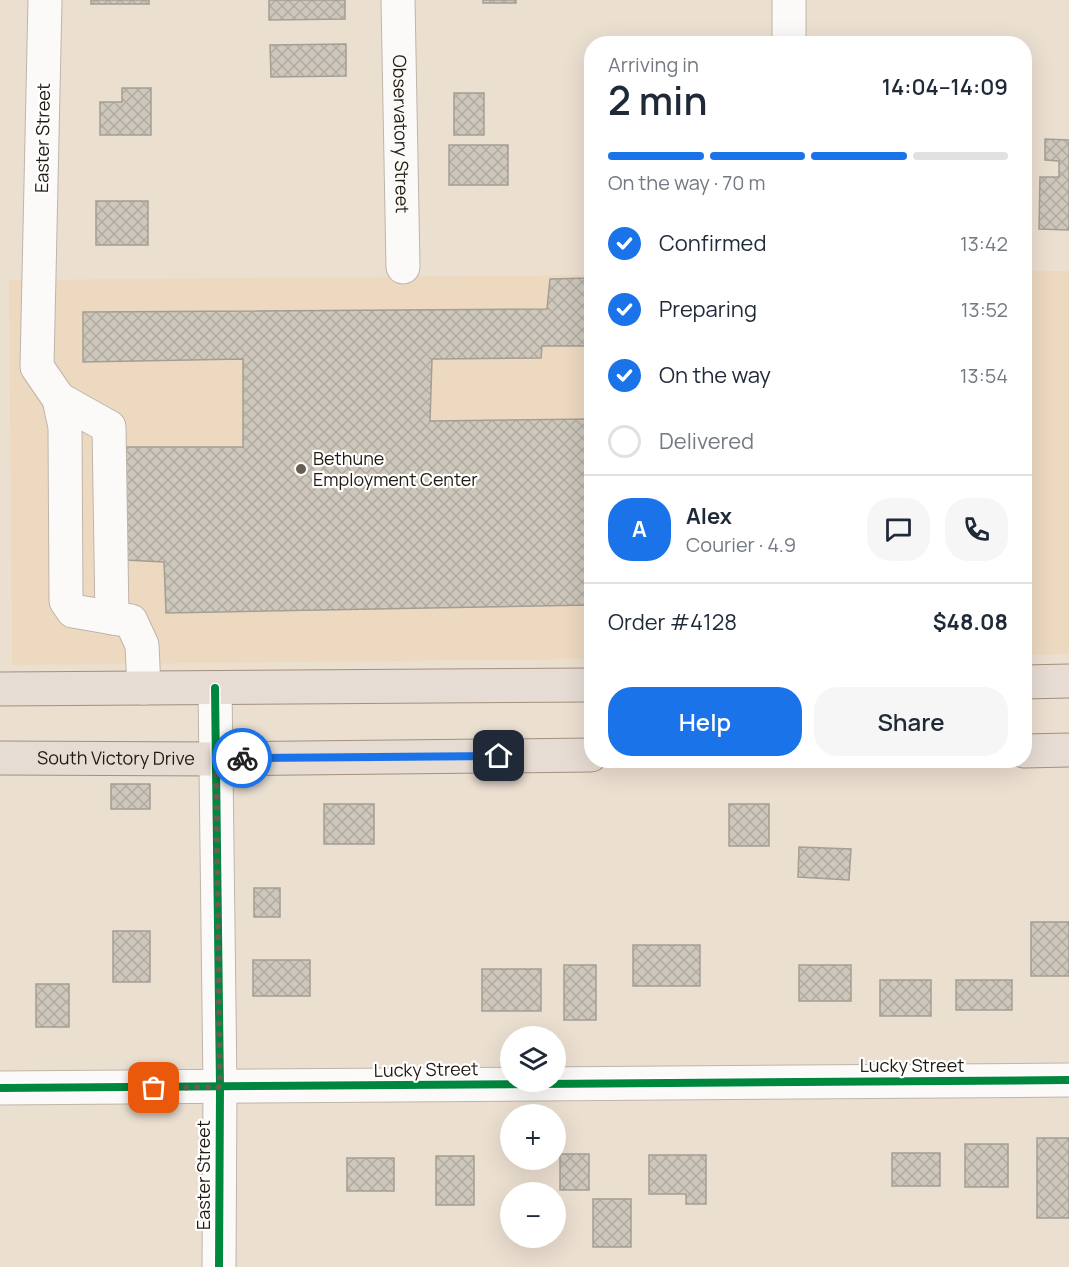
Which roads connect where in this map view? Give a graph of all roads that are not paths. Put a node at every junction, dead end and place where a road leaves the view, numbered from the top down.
1 (45, 0) edge
2 (398, 0) edge
3 (789, 0) edge
4 (789, 36) edge
5 (403, 267) dead end
6 (59, 399) junction
7 (112, 618) junction
8 (1069, 681) edge
9 (1032, 682) edge
10 (584, 685) edge
11 (215, 687) junction
12 (144, 688) junction
13 (0, 689) edge
14 (1069, 750) edge
15 (1032, 751) edge
16 (584, 755) edge
17 (0, 758) edge
18 (216, 759) junction
19 (1069, 1080) edge
20 (220, 1087) junction
21 (0, 1088) edge
22 (219, 1267) edge

1 - 6 street, Easter Street
2 - 5 street, Observatory Street
3 - 4 street
6 - 7 street
6 - 7 street
7 - 12 street
8 - 9 main road
10 - 11 main road
11 - 12 main road
11 - 18 street, Easter Street
12 - 13 main road
14 - 15 main road
16 - 18 main road, South Victory Drive
17 - 18 main road, South Victory Drive
18 - 20 street, Easter Street
19 - 20 street, Lucky Street
20 - 21 street, Lucky Street
20 - 22 street, Easter Street

